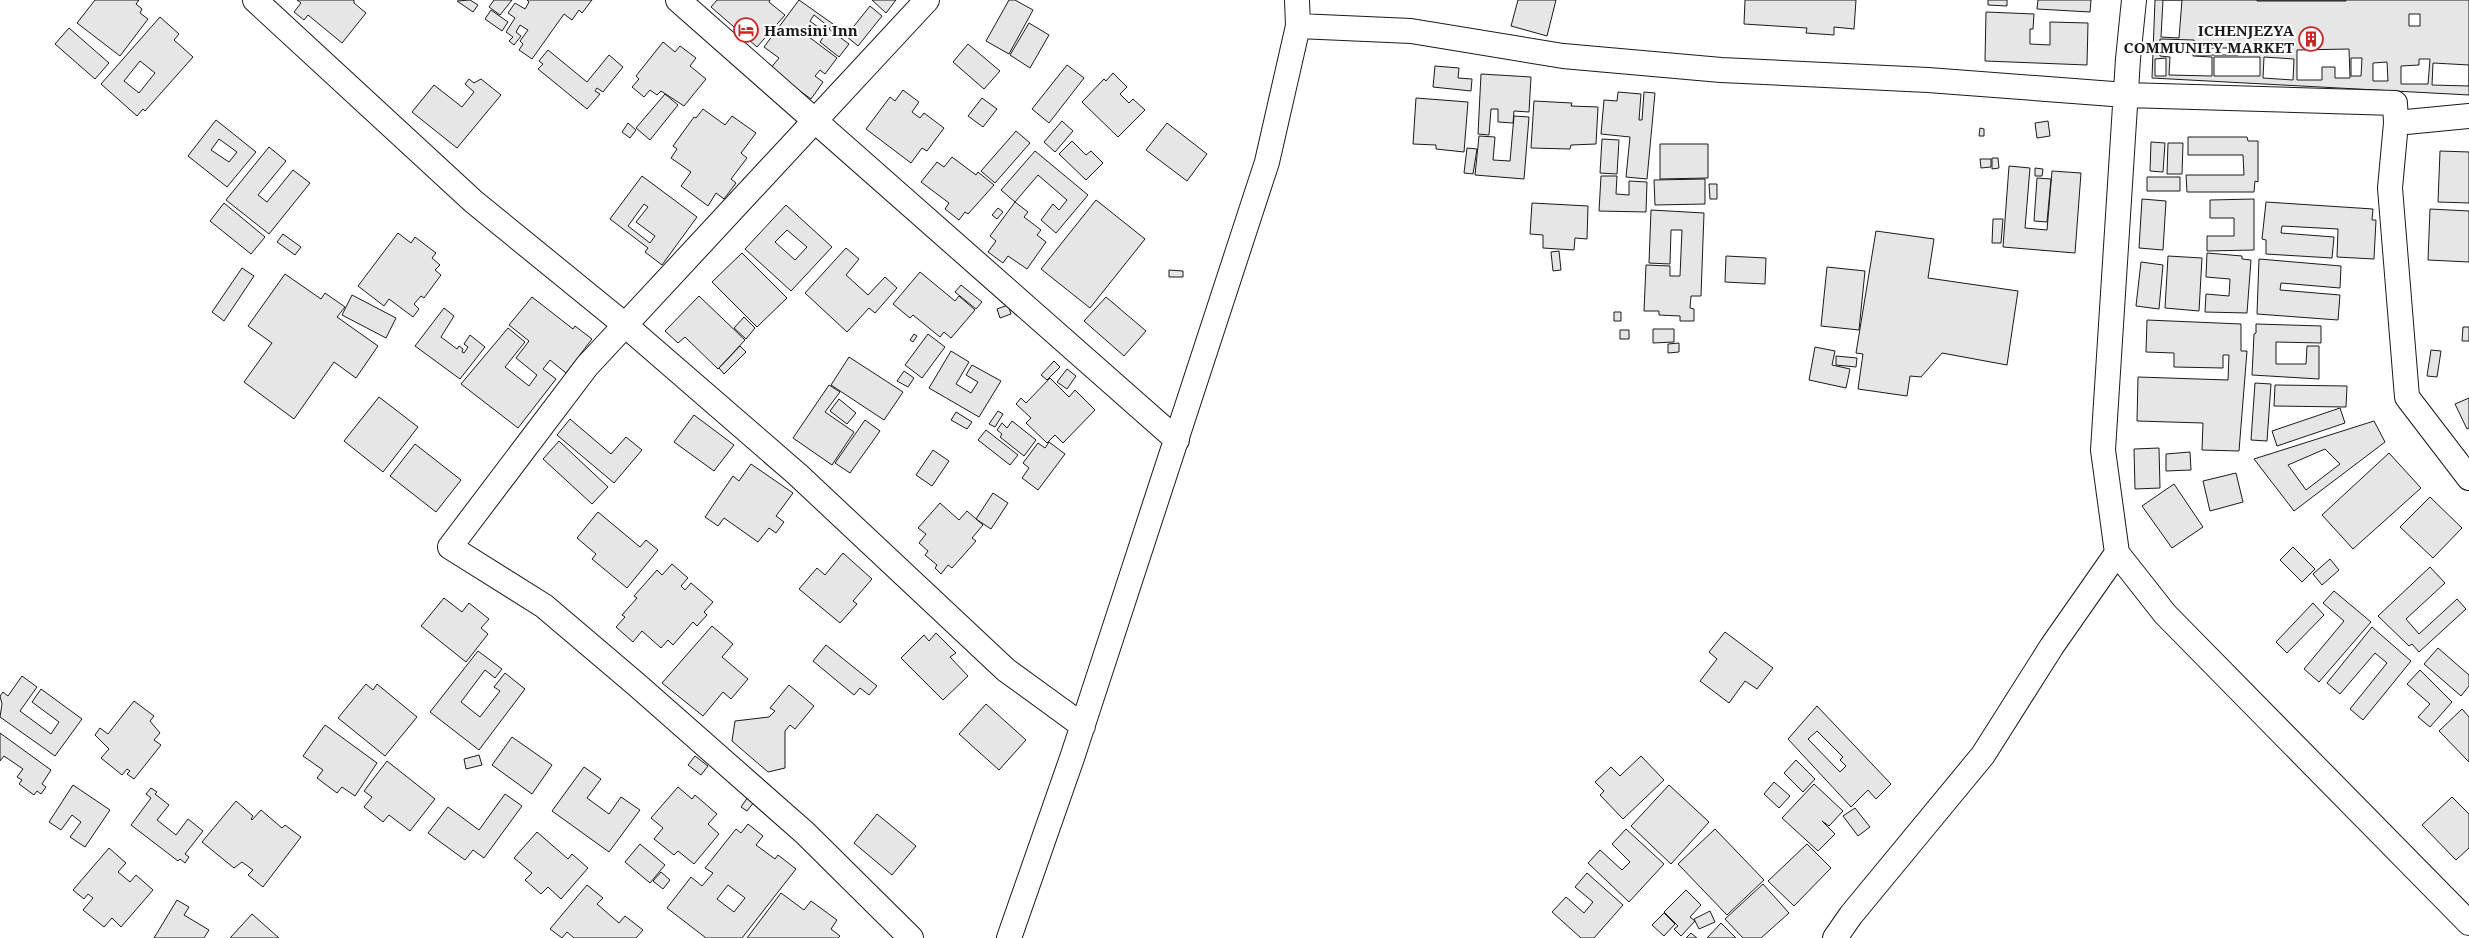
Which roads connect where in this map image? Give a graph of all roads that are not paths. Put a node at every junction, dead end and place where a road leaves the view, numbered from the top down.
1 (255, 0) edge
2 (678, 0) edge
3 (927, 0) edge
4 (1297, 0) edge
5 (2134, 0) edge
6 (1298, 26) junction
7 (2126, 95) junction
8 (2469, 116) edge
9 (816, 120) junction
10 (2396, 123) junction
11 (625, 325) junction
12 (1177, 440) junction
13 (2469, 478) edge
14 (2117, 552) junction
15 (1083, 726) junction
16 (2469, 923) edge
17 (911, 938) edge
18 (1009, 938) edge
19 (1835, 938) edge

1 - 11 street
2 - 9 street
3 - 9 street
4 - 6 street
5 - 7 street
6 - 7 street
6 - 12 street
7 - 10 street
7 - 14 street
8 - 10 street
9 - 11 street
9 - 12 street
10 - 13 street
11 - 15 street
11 - 17 street
12 - 15 street
14 - 16 street
14 - 19 street
15 - 18 street

